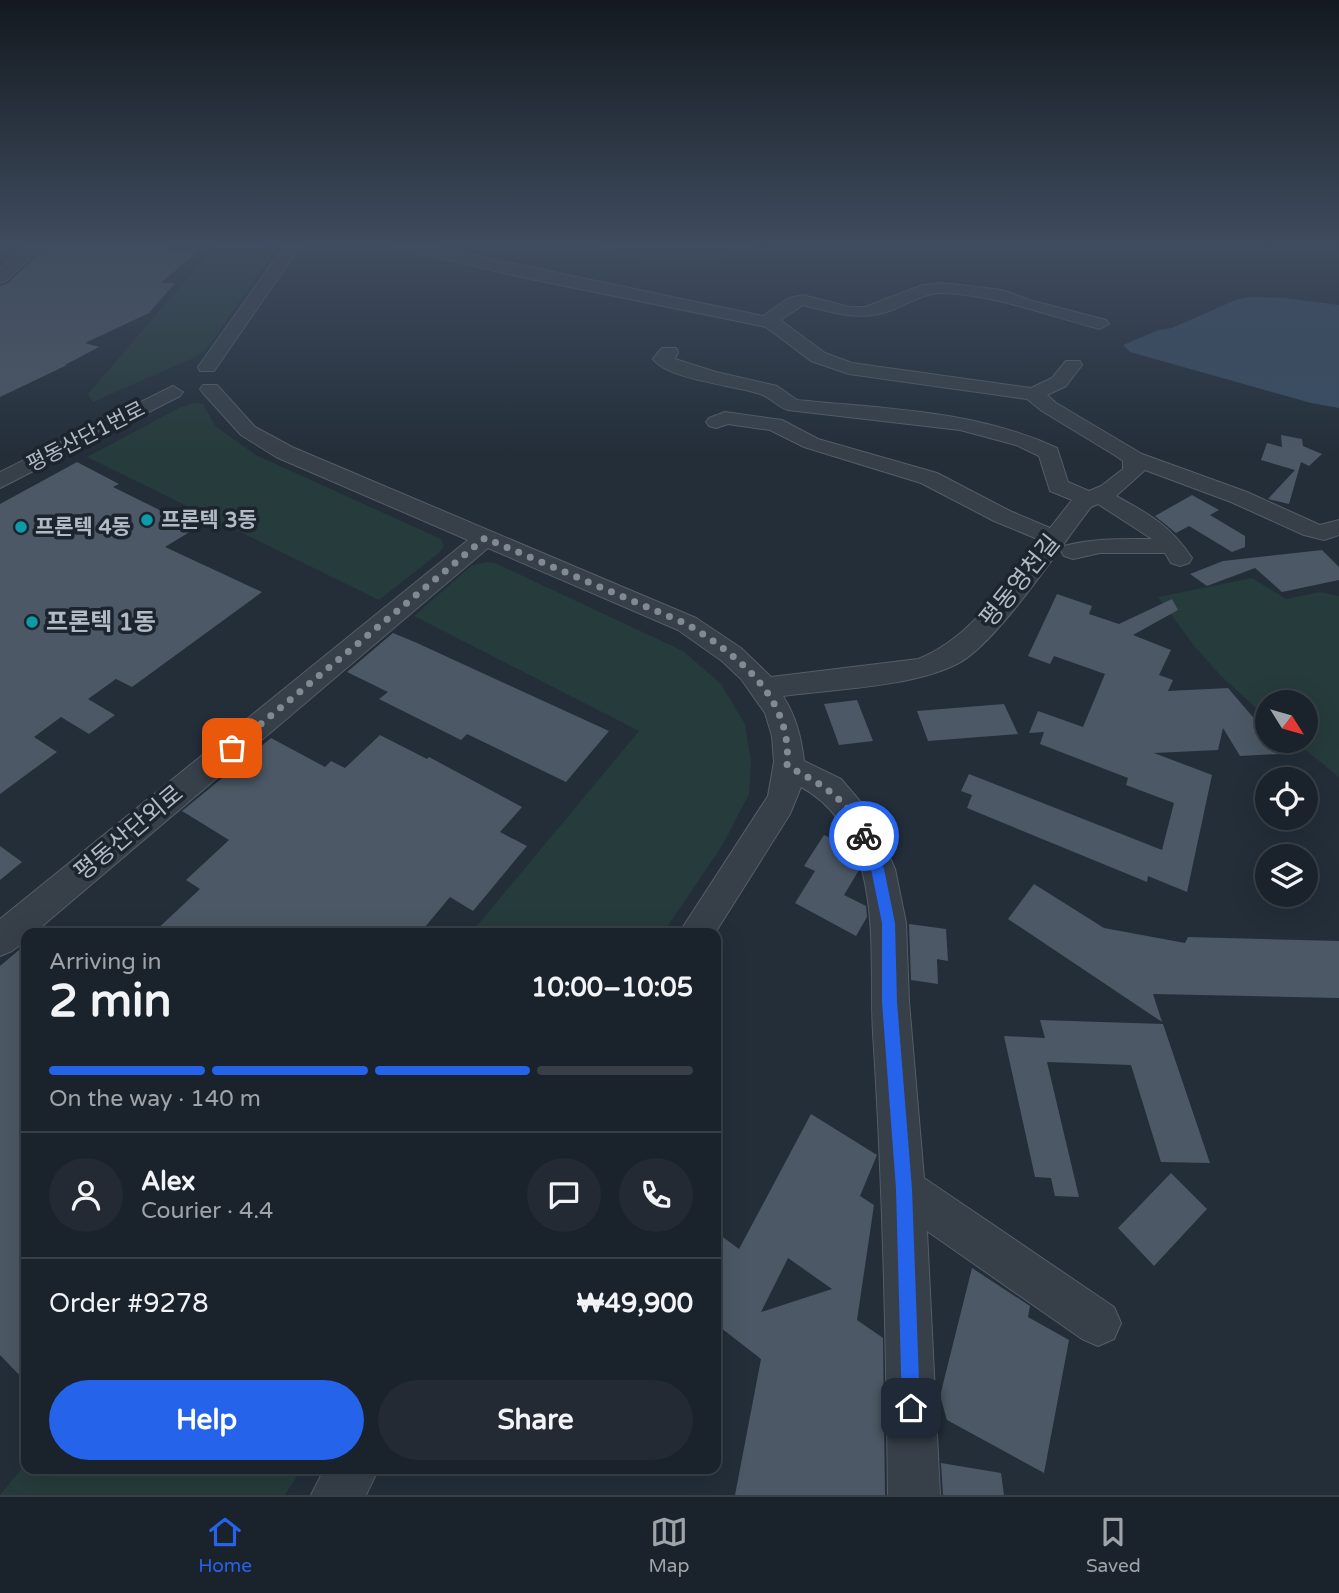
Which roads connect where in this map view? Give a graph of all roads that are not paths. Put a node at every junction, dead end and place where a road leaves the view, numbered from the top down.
1 (241, 315) edge
2 (736, 315) edge
3 (777, 315) edge
4 (1064, 315) edge
5 (767, 321) junction
6 (1100, 324) dead end
7 (669, 352) dead end
8 (1073, 365) dead end
9 (197, 374) junction
10 (173, 392) junction
11 (1033, 394) junction
12 (716, 422) dead end
13 (1134, 459) junction
14 (0, 481) edge
15 (1093, 497) junction
16 (1136, 517) junction
17 (1336, 531) edge
18 (485, 538) junction
19 (1100, 546) junction
20 (1062, 547) junction
21 (764, 688) junction
22 (787, 766) junction
23 (699, 928) edge
24 (0, 940) edge
25 (904, 1189) junction
26 (1098, 1323) dead end
27 (350, 1474) edge
28 (337, 1495) edge
29 (914, 1495) edge

1 - 9 street
2 - 5 street
3 - 5 street
4 - 6 street
5 - 11 street
7 - 15 street
8 - 11 street
9 - 10 street
9 - 10 street
9 - 18 street
10 - 14 street, 평동산단1번로
11 - 13 street
12 - 20 street
13 - 15 street, 평동영천길
13 - 17 street
15 - 16 street
15 - 20 street, 평동영천길
16 - 19 street
16 - 19 street
18 - 21 street
18 - 24 street, 평동산단외로
19 - 20 street
20 - 21 street, 평동영천길
21 - 22 street
22 - 23 street
22 - 25 street
25 - 26 street
25 - 29 street
27 - 28 street

